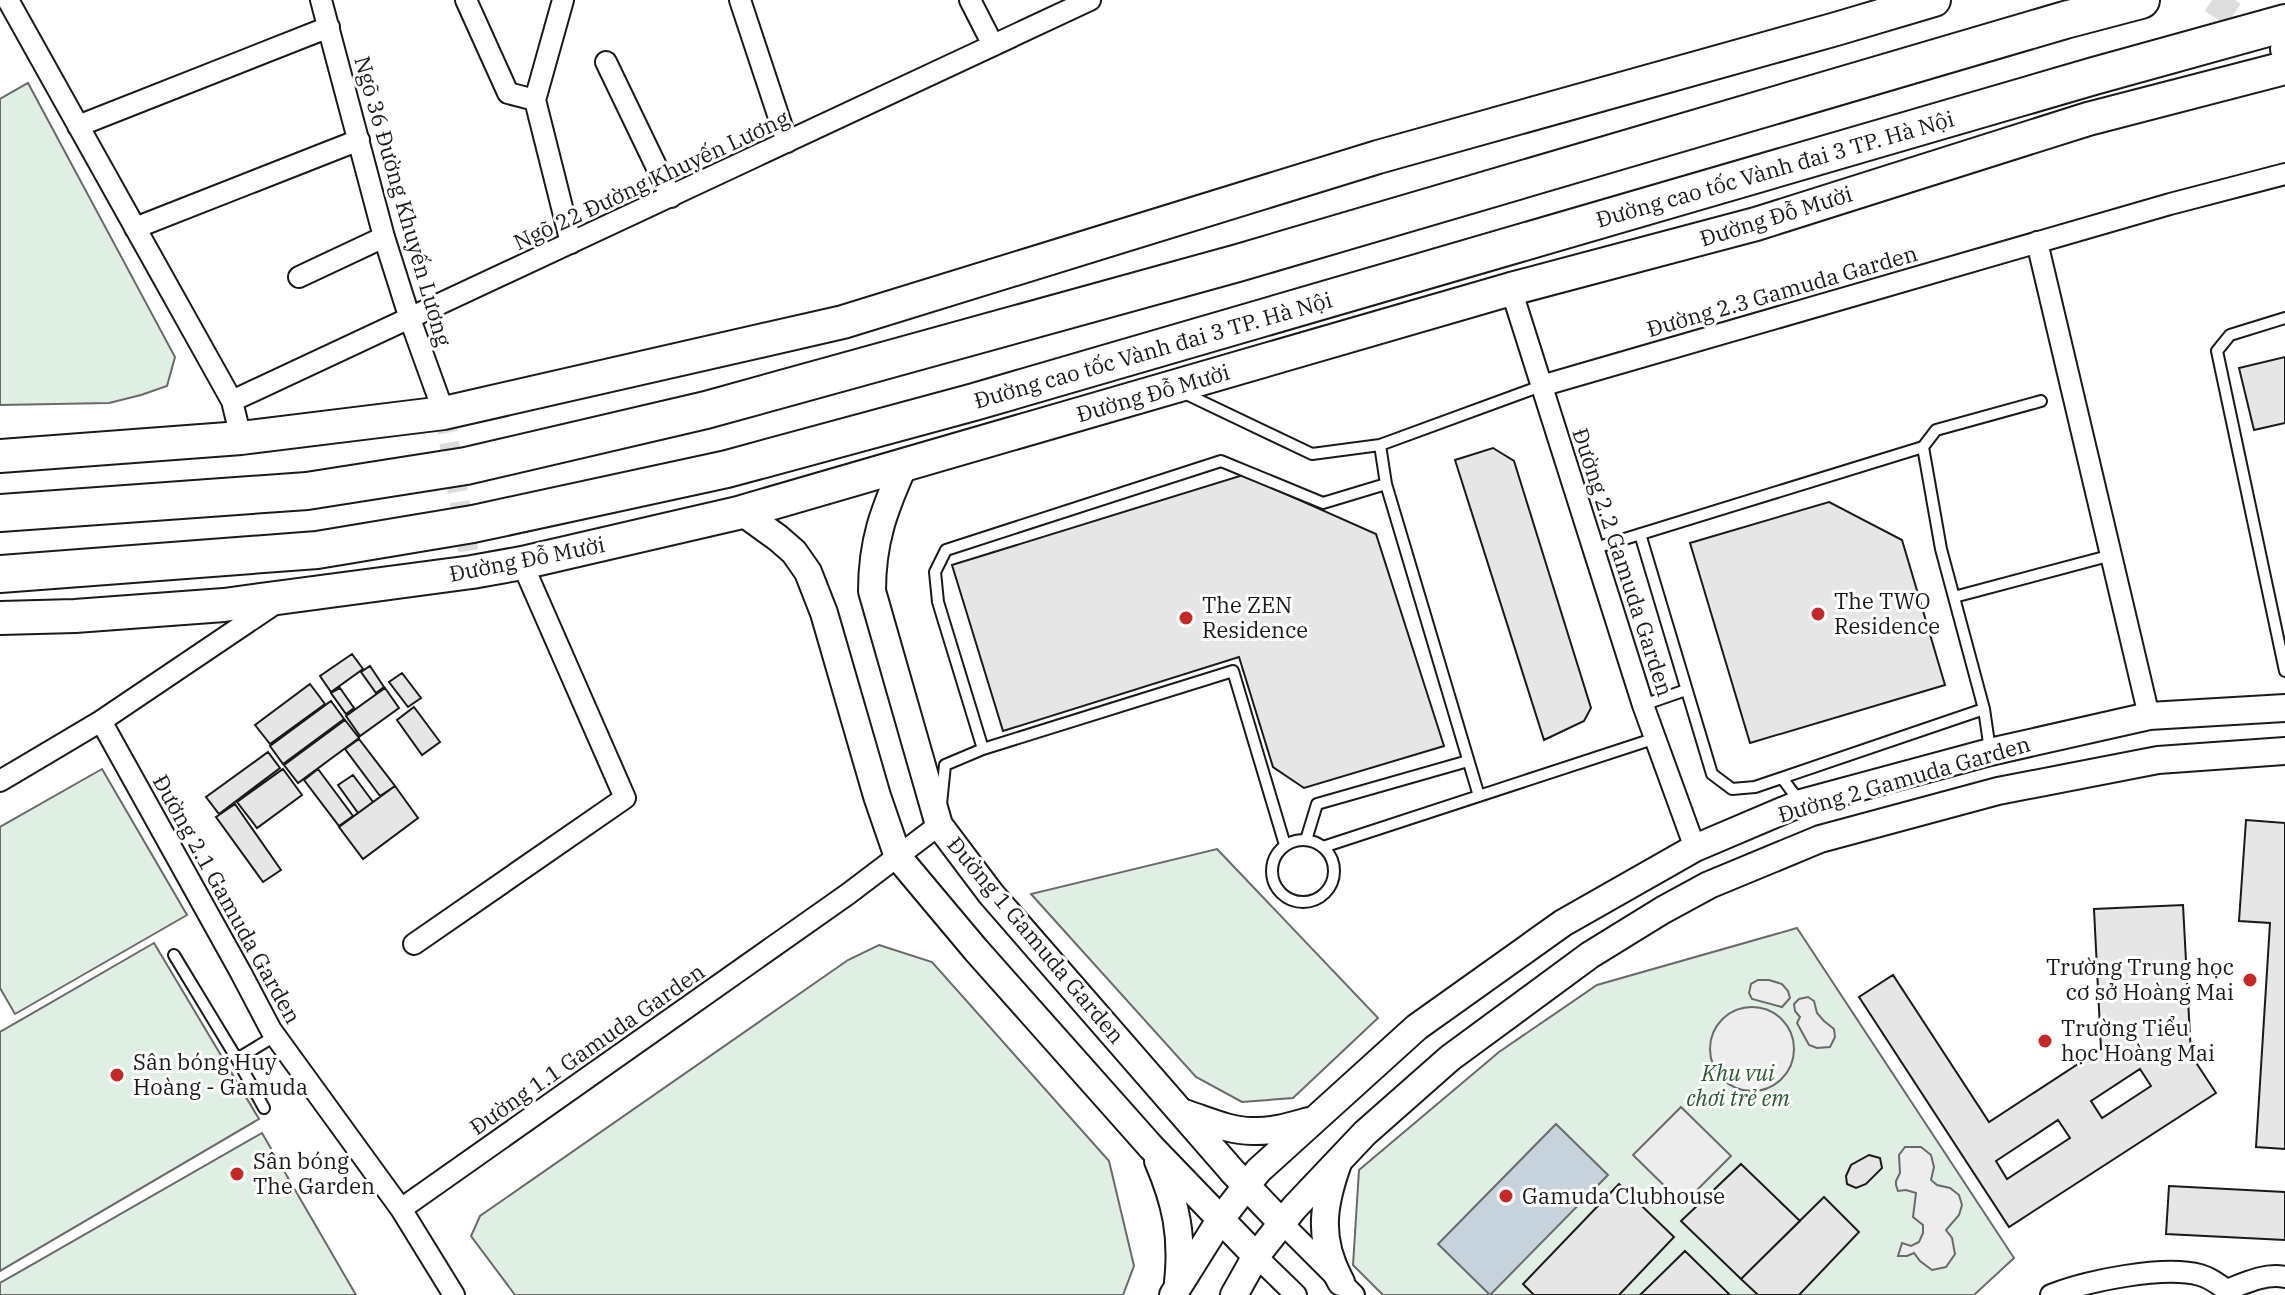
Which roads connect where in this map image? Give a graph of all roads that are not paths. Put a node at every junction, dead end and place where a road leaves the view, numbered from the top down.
1 (321, 0) edge
2 (466, 0) edge
3 (563, 0) edge
4 (740, 0) edge
5 (970, 0) edge
6 (1090, 0) edge
7 (1934, 0) edge
8 (2141, 0) edge
9 (1049, 9) edge
10 (8, 13) edge
11 (2285, 23) edge
12 (329, 27) junction
13 (993, 45) junction
14 (606, 62) dead end
15 (2285, 68) edge
16 (535, 100) junction
17 (78, 126) junction
18 (359, 140) junction
19 (787, 142) junction
20 (2285, 174) edge
21 (671, 197) junction
22 (135, 228) junction
23 (384, 237) junction
24 (2037, 242) junction
25 (571, 243) junction
26 (299, 277) dead end
27 (1511, 289) junction
28 (2285, 318) edge
29 (410, 319) junction
30 (1541, 386) junction
31 (1173, 387) junction
32 (232, 401) junction
33 (2041, 401) dead end
34 (444, 413) junction
35 (241, 438) junction
36 (1380, 445) junction
37 (1923, 447) junction
38 (0, 456) edge
39 (904, 465) junction
40 (1386, 484) junction
41 (742, 512) junction
42 (0, 513) edge
43 (1640, 534) junction
44 (1592, 549) junction
45 (2112, 555) junction
46 (522, 563) junction
47 (0, 574) edge
48 (285, 597) junction
49 (1954, 597) junction
50 (0, 618) edge
51 (2285, 671) edge
52 (1686, 690) junction
53 (1643, 705) junction
54 (2285, 708) edge
55 (1984, 709) junction
56 (2149, 716) junction
57 (101, 721) junction
58 (1656, 738) junction
59 (983, 749) junction
60 (2285, 751) edge
61 (1990, 752) junction
62 (1468, 761) junction
63 (1782, 778) junction
64 (0, 781) edge
65 (1479, 796) junction
66 (1801, 803) junction
67 (939, 825) junction
68 (1306, 840) junction
69 (1285, 845) junction
70 (1323, 847) junction
71 (1695, 848) junction
72 (898, 857) junction
73 (1709, 885) junction
74 (414, 944) dead end
75 (174, 955) dead end
76 (275, 1036) junction
77 (237, 1059) junction
78 (264, 1108) dead end
79 (1182, 1112) junction
80 (1313, 1120) junction
81 (1151, 1147) junction
82 (1340, 1158) junction
83 (1246, 1186) junction
84 (401, 1209) junction
85 (1220, 1220) junction
86 (1281, 1222) junction
87 (1256, 1256) junction
88 (2285, 1277) edge
89 (1348, 1289) edge
90 (1175, 1292) edge
91 (2229, 1293) edge
92 (454, 1295) edge
93 (1234, 1295) edge
94 (1296, 1295) edge
95 (2051, 1295) edge

1 - 12 street, Ngõ 36 Đường Khuyến Lương
2 - 16 street
3 - 16 street
4 - 19 street
5 - 13 street
6 - 9 street, Ngõ 22 Đường Khuyến Lương
7 - 34 main road
8 - 42 highway
9 - 13 street, Ngõ 22 Đường Khuyến Lương
10 - 17 street
11 - 47 highway, Đường cao tốc Vành đai 3 TP. Hà Nội
12 - 17 street
12 - 18 street, Ngõ 36 Đường Khuyến Lương
13 - 19 street, Ngõ 22 Đường Khuyến Lương
14 - 21 street
15 - 27 main road, Đường Đỗ Mười
16 - 25 street
17 - 22 street
18 - 22 street
18 - 23 street, Ngõ 36 Đường Khuyến Lương
19 - 21 street, Ngõ 22 Đường Khuyến Lương
20 - 24 street, Đường 2.3 Gamuda Garden
21 - 25 street, Ngõ 22 Đường Khuyến Lương
22 - 32 street
23 - 26 street
23 - 29 street, Ngõ 36 Đường Khuyến Lương
24 - 30 street, Đường 2.3 Gamuda Garden
24 - 45 street
25 - 29 street, Ngõ 22 Đường Khuyến Lương
27 - 30 street, Đường 2.2 Gamuda Garden
27 - 31 main road, Đường Đỗ Mười
28 - 51 lane
29 - 32 street, Ngõ 22 Đường Khuyến Lương
29 - 34 street, Ngõ 36 Đường Khuyến Lương
30 - 36 lane
30 - 44 street, Đường 2.2 Gamuda Garden
31 - 36 lane
31 - 39 main road, Đường Đỗ Mười
32 - 35 street
33 - 37 lane
34 - 35 main road
35 - 38 main road
36 - 40 lane
37 - 43 lane
37 - 49 lane
39 - 41 main road, Đường Đỗ Mười
39 - 67 street, Đường 1 Gamuda Garden
40 - 59 lane
40 - 62 lane
41 - 46 main road, Đường Đỗ Mười
41 - 72 street
43 - 44 lane
43 - 52 lane
44 - 53 street, Đường 2.2 Gamuda Garden
45 - 49 lane
45 - 56 street
46 - 48 main road, Đường Đỗ Mười
46 - 74 street
48 - 50 main road, Đường Đỗ Mười
48 - 57 street
49 - 55 lane
52 - 53 lane
52 - 63 lane
53 - 58 street, Đường 2.2 Gamuda Garden
54 - 56 street, Đường 2 Gamuda Garden
55 - 61 lane
55 - 63 lane
56 - 61 street, Đường 2 Gamuda Garden
57 - 64 street
57 - 76 street, Đường 2.1 Gamuda Garden
58 - 65 lane
58 - 71 street, Đường 2.2 Gamuda Garden
59 - 67 lane
59 - 69 lane
60 - 73 street, Đường 2 Gamuda Garden
61 - 66 street, Đường 2 Gamuda Garden
62 - 65 lane
62 - 68 lane
63 - 66 lane
65 - 70 lane
66 - 71 street, Đường 2 Gamuda Garden
67 - 72 street, Đường 1.1 Gamuda Garden
67 - 79 street, Đường 1 Gamuda Garden
68 - 69 lane
68 - 70 lane
69 - 70 lane
71 - 73 street
71 - 80 street, Đường 2 Gamuda Garden
72 - 81 street
72 - 84 street, Đường 1.1 Gamuda Garden
73 - 82 street, Đường 2 Gamuda Garden
75 - 77 lane
76 - 77 lane
76 - 84 street, Đường 2.1 Gamuda Garden
77 - 78 lane
79 - 80 street
79 - 83 street, Đường 1 Gamuda Garden
80 - 83 street, Đường 2 Gamuda Garden
81 - 85 street
81 - 90 street
82 - 86 street, Đường 2 Gamuda Garden
82 - 89 street
83 - 85 street, Đường 2 Gamuda Garden
83 - 86 street, Đường 1 Gamuda Garden
84 - 92 street, Đường 2.1 Gamuda Garden
85 - 87 street
85 - 90 street, Đường 2 Gamuda Garden
86 - 87 street, Đường 2 Gamuda Garden
86 - 89 street, Đường 1 Gamuda Garden
87 - 93 street, Đường 2 Gamuda Garden
87 - 94 street
88 - 91 street
91 - 95 street

